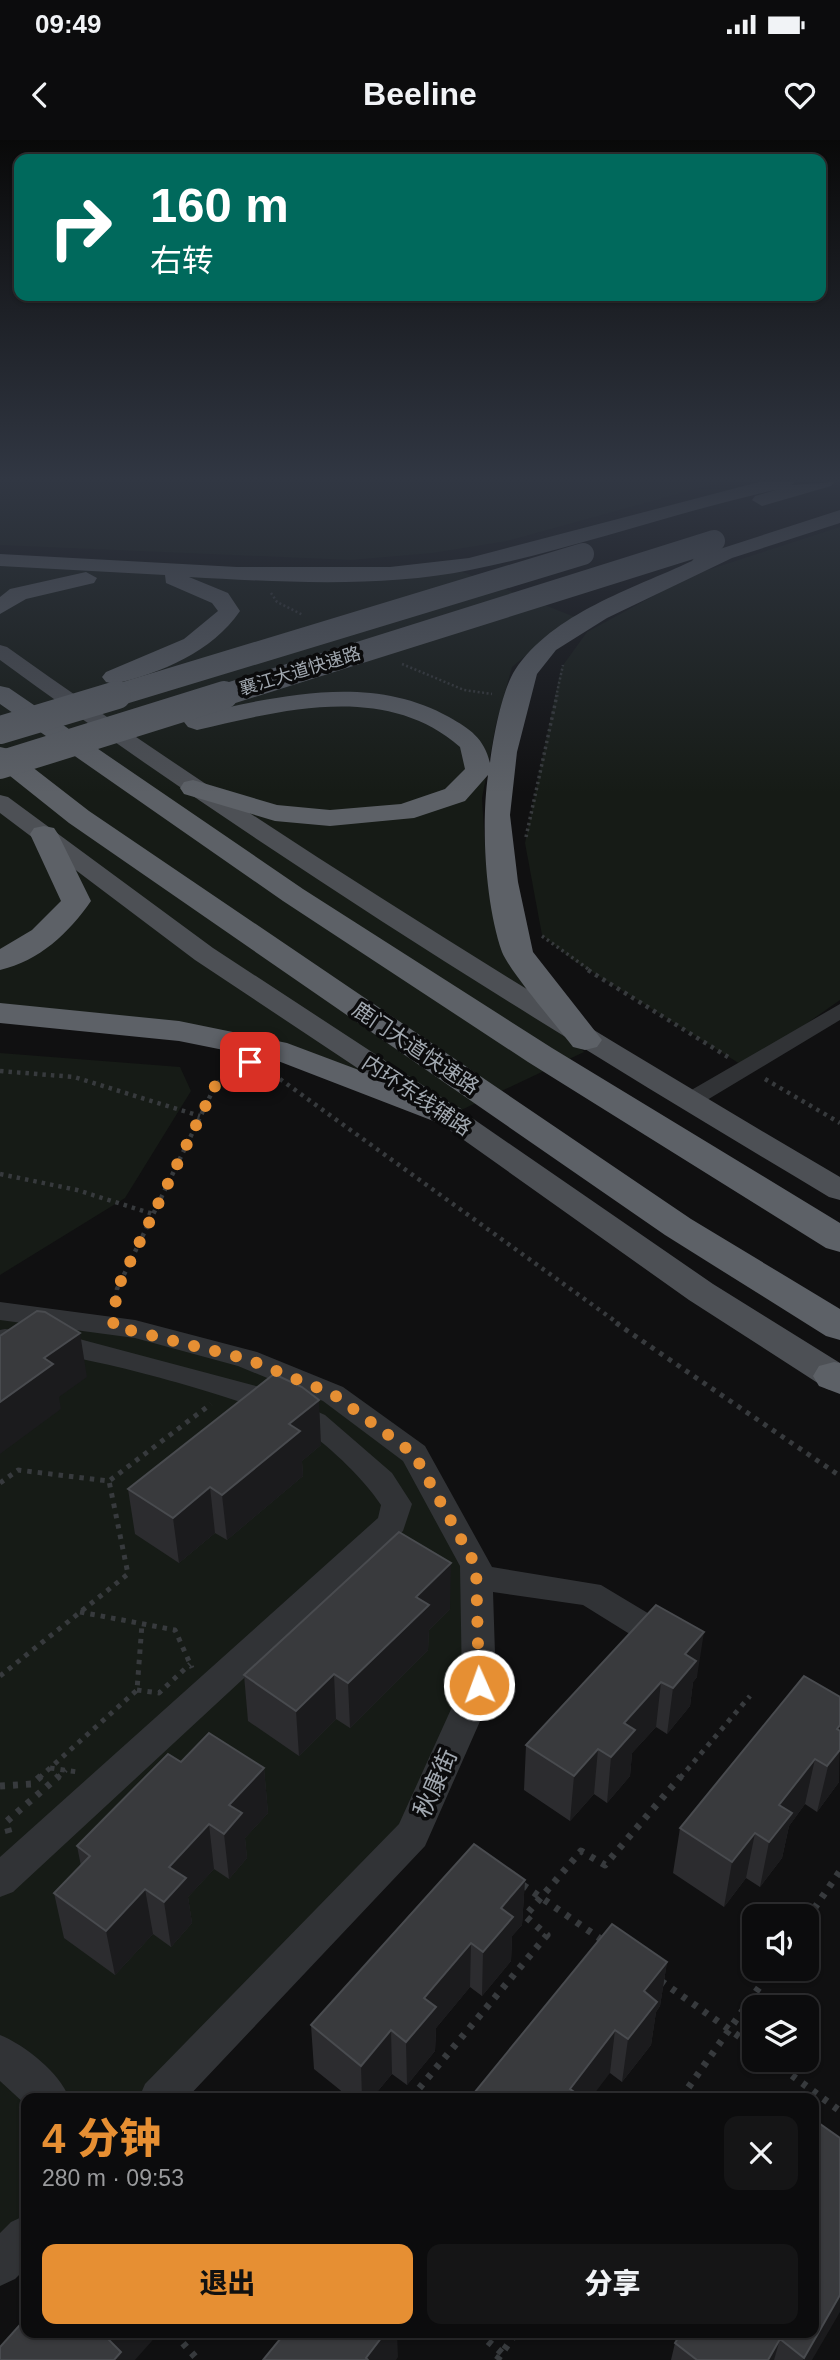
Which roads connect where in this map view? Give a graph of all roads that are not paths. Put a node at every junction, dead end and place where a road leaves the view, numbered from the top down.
1 (55, 586) edge
2 (193, 586) edge
3 (421, 586) edge
4 (479, 586) edge
5 (593, 586) edge
6 (620, 586) edge
7 (649, 586) edge
8 (0, 607) edge
9 (0, 652) edge
10 (114, 677) junction
11 (0, 693) edge
12 (0, 711) edge
13 (197, 722) junction
14 (0, 730) edge
15 (0, 755) edge
16 (0, 765) edge
17 (0, 785) edge
18 (193, 788) junction
19 (0, 802) edge
20 (44, 834) junction
21 (0, 961) edge
22 (840, 1011) edge
23 (0, 1013) edge
24 (585, 1040) junction
25 (689, 1101) junction
26 (448, 1115) junction
27 (840, 1190) edge
28 (840, 1240) edge
29 (0, 1311) edge
30 (840, 1327) edge
31 (0, 1342) edge
32 (838, 1379) edge
33 (231, 1389) joint
34 (476, 1577) junction
35 (688, 1654) edge
36 (0, 1880) edge
37 (0, 2054) edge
38 (43, 2093) edge
39 (164, 2093) edge
40 (21, 2241) edge
41 (0, 2264) edge

1 - 8 highway
2 - 10 highway
3 - 10 highway
4 - 14 highway, 襄江大道快速路, bridge
5 - 16 highway, 襄江大道快速路, bridge
6 - 13 highway
7 - 24 highway
9 - 18 main road
10 - 12 highway
11 - 28 highway
13 - 17 highway
13 - 18 highway
15 - 30 highway, 鹿门大道快速路
18 - 24 main road
19 - 20 main road, 内环东线辅路
20 - 21 highway
20 - 26 main road, 内环东线辅路
22 - 25 street
23 - 26 highway
24 - 25 main road
25 - 27 main road
26 - 32 main road, 内环东线辅路
29 - 34 street, 秋康街
31 - 33 street
33 - 36 lane
34 - 35 street
34 - 39 street, 秋康街
37 - 38 street
40 - 41 street

